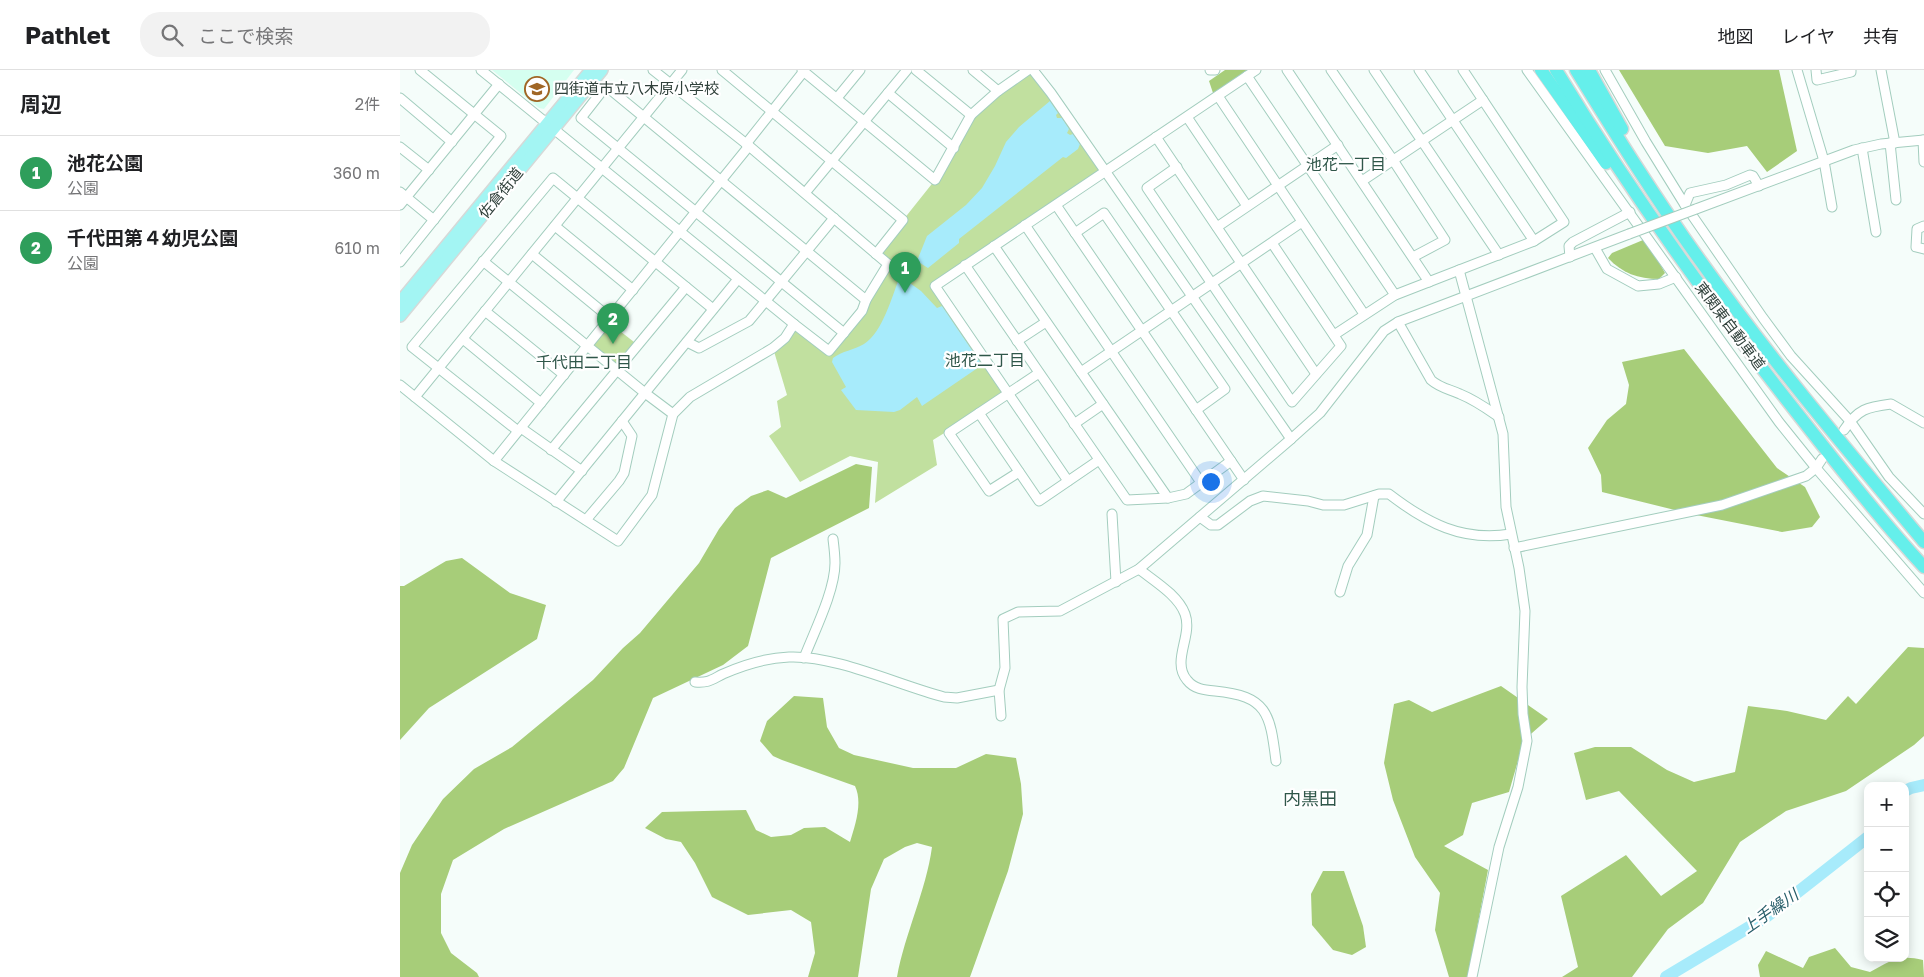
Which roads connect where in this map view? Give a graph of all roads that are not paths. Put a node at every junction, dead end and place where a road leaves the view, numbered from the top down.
1 (420, 70) edge
2 (481, 70) edge
3 (591, 70) edge
4 (602, 70) edge
5 (653, 70) edge
6 (682, 70) edge
7 (722, 70) edge
8 (860, 70) edge
9 (907, 70) edge
10 (916, 70) edge
11 (972, 70) edge
12 (1028, 70) edge
13 (1033, 70) edge
14 (1210, 70) edge
15 (1215, 70) edge
16 (1256, 70) edge
17 (1287, 70) edge
18 (1331, 70) edge
19 (1374, 70) edge
20 (1420, 70) edge
21 (1463, 70) edge
22 (1527, 70) edge
23 (1541, 70) edge
24 (1556, 70) edge
25 (1576, 70) edge
26 (1589, 70) edge
27 (1605, 70) edge
28 (1796, 70) edge
29 (1816, 70) edge
30 (1851, 70) edge
31 (1880, 70) edge
32 (806, 71) edge
33 (1248, 76) junction
34 (499, 84) junction
35 (671, 84) junction
36 (998, 91) junction
37 (888, 93) junction
38 (1218, 96) junction
39 (400, 98) edge
40 (837, 98) junction
41 (1483, 100) junction
42 (772, 111) junction
43 (474, 114) junction
44 (971, 115) junction
45 (644, 117) junction
46 (1187, 117) junction
47 (1453, 120) junction
48 (865, 121) junction
49 (551, 126) junction
50 (1156, 137) junction
51 (1423, 140) junction
52 (1924, 140) edge
53 (452, 142) junction
54 (1893, 143) junction
55 (747, 145) junction
56 (1338, 145) junction
57 (400, 147) edge
58 (954, 148) junction
59 (1862, 148) junction
60 (618, 149) junction
61 (832, 160) junction
62 (1393, 160) junction
63 (1824, 162) junction
64 (1924, 162) edge
65 (1308, 165) junction
66 (1103, 167) junction
67 (1176, 167) junction
68 (602, 168) junction
69 (428, 170) junction
70 (721, 181) junction
71 (1362, 181) junction
72 (1278, 185) junction
73 (1759, 186) junction
74 (805, 193) junction
75 (403, 195) edge
76 (578, 198) junction
77 (1896, 200) dead end
78 (400, 205) edge
79 (1056, 205) junction
80 (1685, 205) junction
81 (1248, 206) junction
82 (1832, 207) dead end
83 (696, 212) junction
84 (1630, 212) junction
85 (834, 218) junction
86 (434, 220) junction
87 (1302, 222) junction
88 (1675, 224) junction
89 (1025, 225) junction
90 (555, 226) junction
91 (1924, 226) edge
92 (1217, 227) junction
93 (680, 232) junction
94 (1876, 232) dead end
95 (1075, 233) junction
96 (1534, 241) junction
97 (1272, 242) junction
98 (994, 246) junction
99 (1671, 246) junction
100 (1595, 248) junction
101 (1924, 249) edge
102 (807, 251) junction
103 (532, 254) junction
104 (876, 254) junction
105 (1499, 255) junction
106 (1413, 257) junction
107 (1570, 257) junction
108 (483, 261) junction
109 (400, 262) edge
110 (656, 262) junction
111 (1242, 263) junction
112 (965, 266) junction
113 (1459, 270) junction
114 (1676, 277) junction
115 (738, 279) junction
116 (509, 282) junction
117 (782, 282) junction
118 (1429, 282) junction
119 (1211, 284) junction
120 (686, 287) junction
121 (633, 290) junction
122 (1395, 295) junction
123 (1467, 296) junction
124 (1192, 297) junction
125 (866, 300) junction
126 (400, 302) edge
127 (766, 302) junction
128 (713, 309) junction
129 (1172, 310) junction
130 (485, 311) junction
131 (1364, 314) junction
132 (400, 316) edge
133 (610, 318) junction
134 (1046, 322) junction
135 (1398, 322) junction
136 (794, 324) junction
137 (1142, 331) junction
138 (844, 333) junction
139 (1334, 335) junction
140 (463, 339) junction
141 (1017, 341) junction
142 (687, 342) junction
143 (587, 346) junction
144 (1112, 351) junction
145 (438, 368) junction
146 (617, 371) junction
147 (1081, 372) junction
148 (1039, 373) junction
149 (1316, 374) junction
150 (564, 375) junction
151 (400, 385) edge
152 (645, 393) junction
153 (1009, 393) junction
154 (415, 397) junction
155 (541, 403) junction
156 (1103, 404) junction
157 (1196, 410) junction
158 (979, 413) junction
159 (673, 414) junction
160 (1499, 417) junction
161 (622, 421) junction
162 (1850, 422) junction
163 (1924, 423) edge
164 (1074, 424) junction
165 (519, 430) junction
166 (1844, 430) dead end
167 (1291, 440) junction
168 (551, 450) junction
169 (1822, 459) dead end
170 (1099, 460) junction
171 (494, 461) junction
172 (1231, 461) junction
173 (1816, 468) junction
174 (582, 470) junction
175 (1019, 472) junction
176 (1244, 480) junction
177 (1068, 481) junction
178 (1202, 484) junction
179 (1374, 496) junction
180 (1168, 498) junction
181 (556, 502) junction
182 (1112, 514) dead end
183 (1924, 514) edge
184 (1200, 517) junction
185 (586, 520) junction
186 (1511, 534) junction
187 (833, 540) dead end
188 (1924, 542) edge
189 (1514, 548) junction
190 (1924, 568) edge
191 (1139, 569) junction
192 (1116, 582) junction
193 (1340, 592) dead end
194 (1924, 593) edge
195 (804, 658) junction
196 (695, 682) dead end
197 (999, 690) junction
198 (1001, 716) dead end
199 (1276, 761) dead end
200 (1472, 977) edge

1 - 43 street
2 - 34 street
3 - 49 main road, 佐倉街道
4 - 49 main road, 佐倉街道
5 - 35 street
6 - 35 street
7 - 42 street
8 - 40 street
9 - 37 street
10 - 44 street
11 - 36 street
12 - 36 street
13 - 66 street
14 - 15 street
16 - 33 street
17 - 56 street
18 - 62 street
19 - 51 street
20 - 47 street
21 - 41 street
22 - 84 street
23 - 99 highway
24 - 99 highway, 東関東自動車道
25 - 88 highway, 東関東自動車道
26 - 88 highway
27 - 80 street
28 - 63 street
29 - 30 street
31 - 54 street
32 - 40 street
32 - 42 street
33 - 38 street
33 - 65 street
34 - 43 street
34 - 49 street
35 - 45 street
35 - 55 street
36 - 44 street
37 - 48 street
37 - 58 street
38 - 46 street
38 - 72 street
39 - 53 street
40 - 48 street
41 - 47 street
41 - 96 street
42 - 55 street
42 - 61 street
43 - 53 street
43 - 86 street
44 - 58 street
45 - 60 street
45 - 60 street
45 - 70 street
46 - 50 street
46 - 81 street
47 - 51 street
47 - 96 street
48 - 58 street
48 - 61 street
49 - 68 street
49 - 126 main road, 佐倉街道
49 - 132 main road, 佐倉街道
50 - 66 street
50 - 67 street
51 - 62 street
51 - 105 street
52 - 54 street
52 - 64 street
53 - 69 street
54 - 59 street
54 - 77 street
55 - 70 street
55 - 74 street
56 - 65 street
56 - 71 street
57 - 69 street
59 - 63 street
59 - 94 street
60 - 68 street
60 - 83 street
61 - 74 street
61 - 104 street
62 - 71 street
62 - 106 street
63 - 73 street
63 - 82 street
65 - 72 street
65 - 122 street
66 - 79 street
66 - 124 street
67 - 92 street
67 - 119 street
68 - 76 street
68 - 93 street
69 - 75 street
70 - 83 street
70 - 102 street
71 - 106 street
72 - 81 street
72 - 87 street
73 - 80 street
73 - 100 street, bridge
74 - 85 street
75 - 78 street
75 - 86 street
76 - 90 street
76 - 108 street
76 - 110 street
79 - 89 street
79 - 95 street
80 - 162 street
81 - 92 street
83 - 93 street
83 - 117 street
84 - 107 street
84 - 114 street
85 - 102 street
85 - 104 street
86 - 109 street
87 - 97 street
87 - 131 street
88 - 188 highway, 東関東自動車道
89 - 98 street
89 - 144 street
90 - 103 street
90 - 121 street
91 - 101 street
92 - 111 street
93 - 110 street
93 - 115 street
95 - 129 street
95 - 137 street
96 - 105 street
97 - 111 street
97 - 139 street
98 - 112 street
98 - 134 street
99 - 190 highway, 東関東自動車道
100 - 107 street
100 - 114 street
102 - 117 street
102 - 125 street
103 - 116 street
103 - 133 street
104 - 125 street
105 - 113 street
106 - 118 street
107 - 123 street
108 - 116 street
108 - 145 street
110 - 120 street
110 - 121 street
111 - 119 street
111 - 149 street
112 - 141 street
112 - 153 street
113 - 118 street
113 - 123 street
114 - 173 street
115 - 127 street
115 - 128 street
116 - 130 street
116 - 143 street
117 - 127 street
117 - 138 street
118 - 122 street
119 - 124 street
119 - 149 street
120 - 128 street
120 - 146 street
121 - 133 street
122 - 131 street
123 - 135 street
123 - 160 street
124 - 129 street
124 - 167 street
125 - 138 street
127 - 136 street
127 - 142 street
128 - 142 street
129 - 137 street
129 - 157 street
130 - 140 street
130 - 150 street
131 - 139 street
133 - 143 street
134 - 141 street
134 - 147 street
135 - 160 street
135 - 167 street
136 - 138 street
136 - 159 street
137 - 144 street
137 - 157 street
139 - 149 street
140 - 145 street
140 - 155 street
141 - 148 street
142 - 152 street
143 - 146 street
143 - 150 street
144 - 147 street
144 - 178 street
145 - 154 street
145 - 165 street
146 - 152 street
146 - 168 street
147 - 156 street
148 - 153 street
148 - 164 street
150 - 155 street
151 - 154 street
152 - 159 street
152 - 161 street
153 - 158 street
153 - 177 street
154 - 171 street
155 - 165 street
156 - 164 street
156 - 180 street
157 - 172 street
158 - 175 street
158 - 175 street
159 - 185 street
160 - 186 street
161 - 174 street
161 - 185 street
162 - 163 street
162 - 166 street
162 - 183 street
164 - 170 street
165 - 168 street
165 - 171 street
167 - 176 street
168 - 174 street
169 - 173 street
170 - 177 street
170 - 180 street
171 - 181 street
172 - 176 street
172 - 178 street
173 - 189 street
173 - 194 street
174 - 181 street
175 - 177 street
176 - 184 street
178 - 180 street
179 - 184 street
179 - 186 street
179 - 193 street
181 - 185 street
182 - 192 street
184 - 191 street
186 - 189 street
187 - 195 street
189 - 200 street
191 - 192 street
191 - 199 street
192 - 197 street
195 - 196 street
195 - 197 street
197 - 198 street

